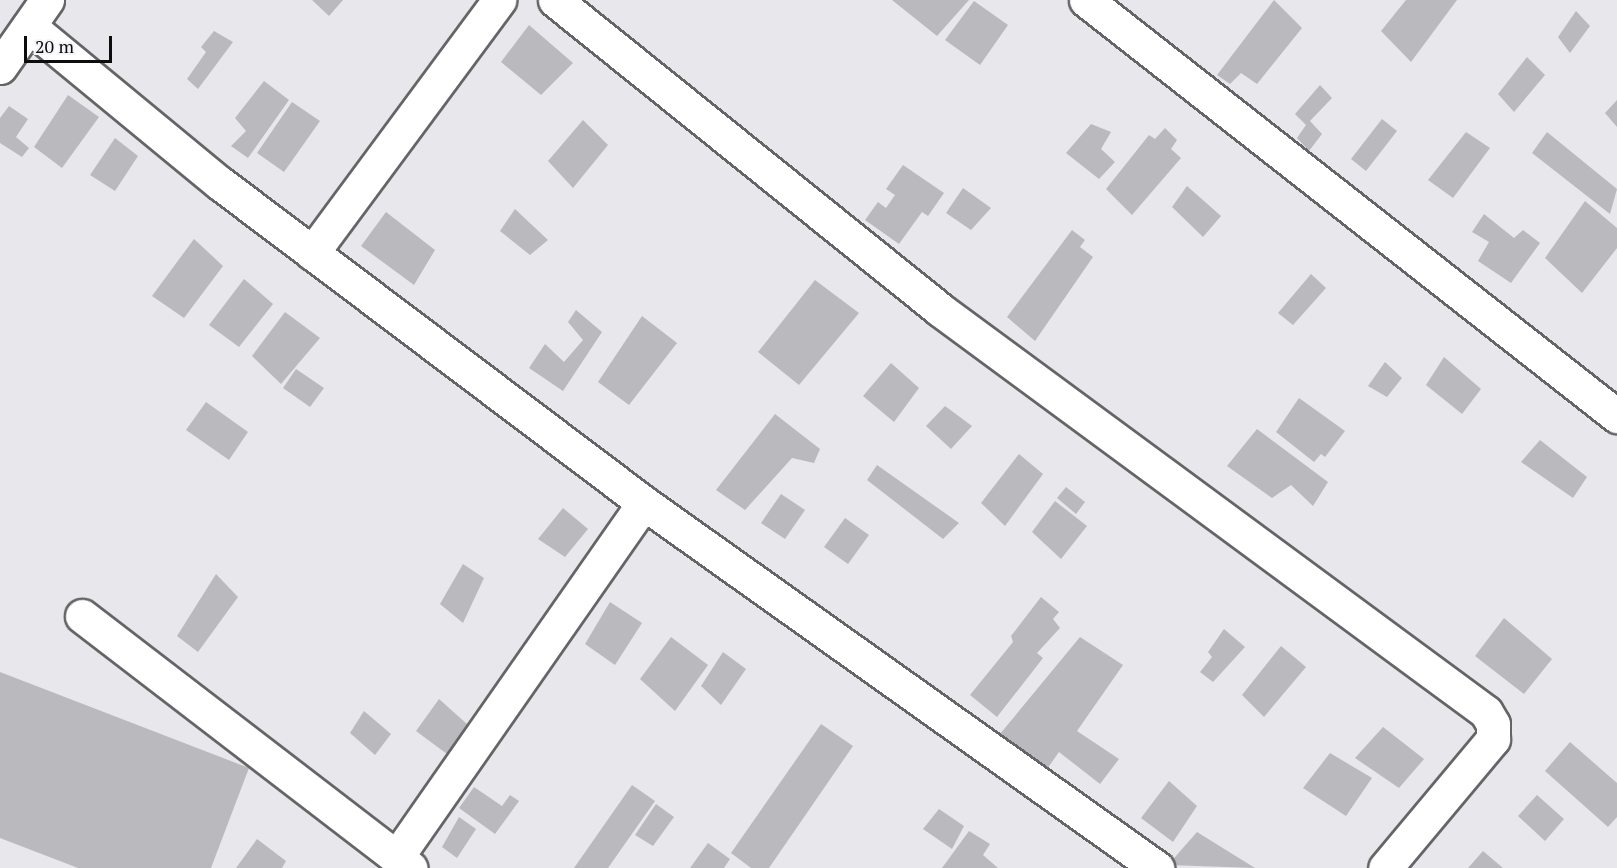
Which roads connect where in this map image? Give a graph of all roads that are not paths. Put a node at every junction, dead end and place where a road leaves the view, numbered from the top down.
1 (47, 0) edge
2 (499, 0) edge
3 (555, 0) edge
4 (1092, 2) edge
5 (29, 26) junction
6 (0, 67) edge
7 (312, 253) junction
8 (1617, 416) edge
9 (644, 503) junction
10 (82, 616) dead end
11 (403, 863) edge
12 (1157, 868) edge
13 (1385, 868) edge

1 - 5 street
2 - 7 street
3 - 13 street
4 - 8 street
5 - 6 street
5 - 7 street
7 - 9 street
9 - 11 street
9 - 12 street
10 - 11 street

